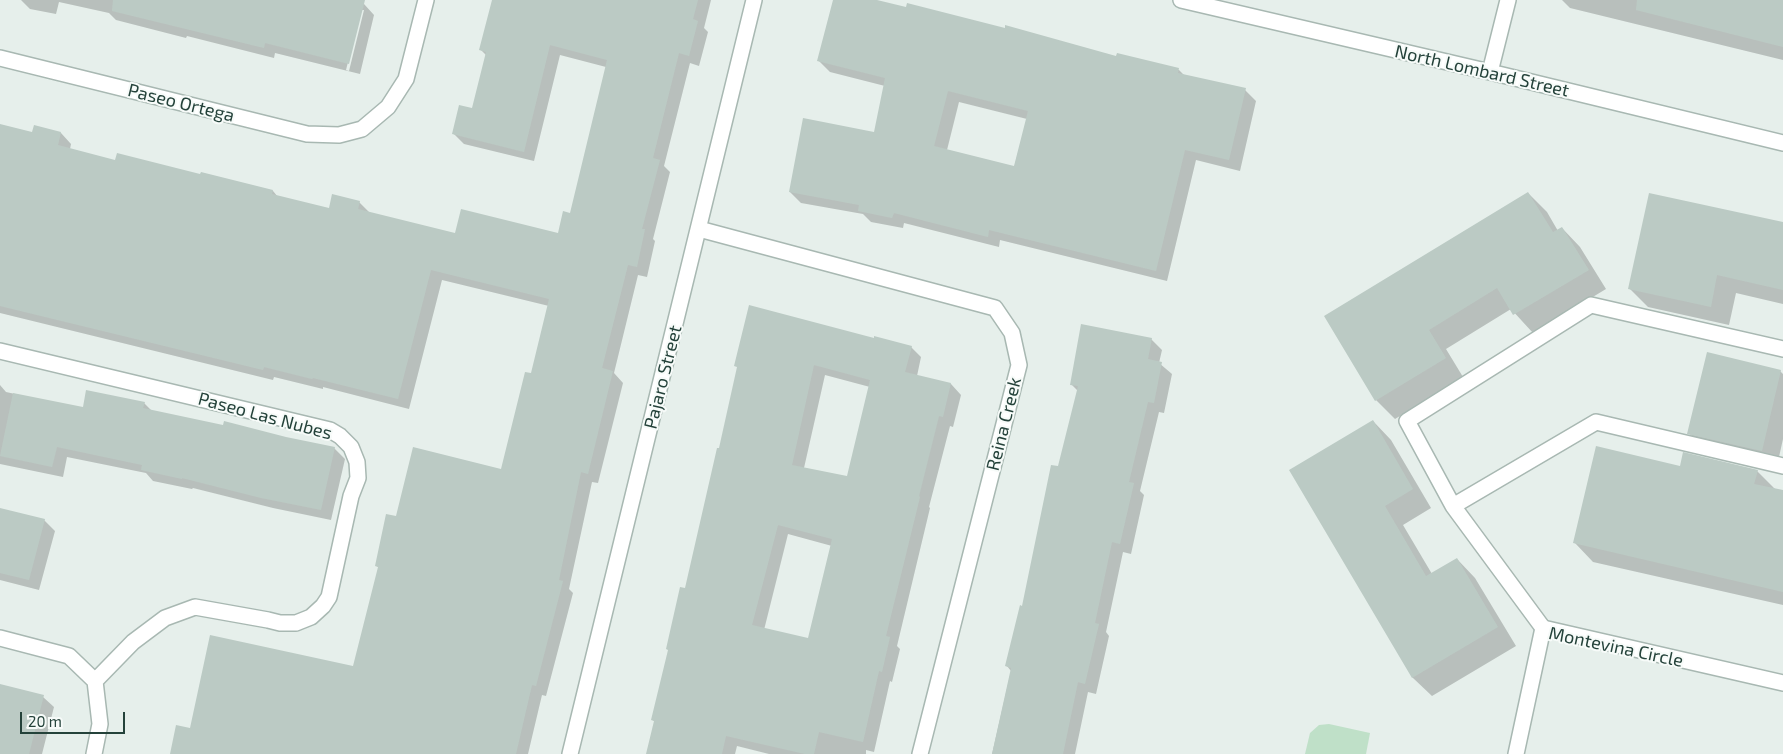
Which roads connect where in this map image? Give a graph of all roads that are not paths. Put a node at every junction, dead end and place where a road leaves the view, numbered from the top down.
1 (426, 0) edge
2 (754, 0) edge
3 (1181, 0) edge
4 (1508, 0) edge
5 (0, 58) edge
6 (1490, 72) junction
7 (1783, 143) edge
8 (700, 228) junction
9 (1783, 349) edge
10 (0, 350) edge
11 (1783, 466) edge
12 (1453, 506) junction
13 (1543, 628) junction
14 (0, 638) edge
15 (95, 681) junction
16 (1783, 684) edge
17 (94, 754) edge
18 (570, 754) edge
19 (920, 754) edge
20 (1516, 754) edge

1 - 5 street, Paseo Ortega
2 - 8 street, Pajaro Street
3 - 6 street, North Lombard Street
4 - 6 street
6 - 7 street, North Lombard Street
8 - 18 street, Pajaro Street
8 - 19 street, Reina Creek
9 - 12 street
10 - 15 street, Paseo Las Nubes
11 - 12 street
12 - 13 street
13 - 16 street, Montevina Circle
13 - 20 street, Montevina Circle
14 - 15 street
15 - 17 street

